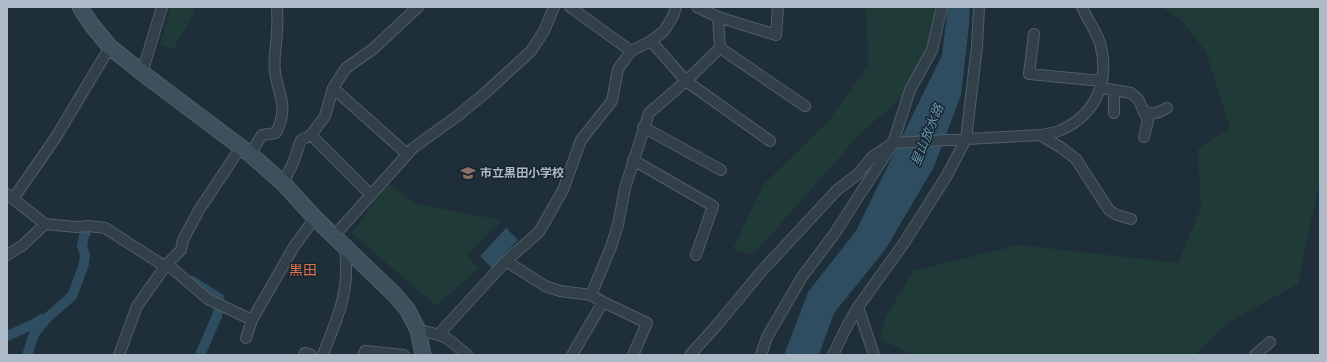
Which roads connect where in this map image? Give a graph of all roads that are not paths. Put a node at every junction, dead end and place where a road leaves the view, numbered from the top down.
1 (80, 7) edge
2 (162, 7) edge
3 (277, 7) edge
4 (418, 7) edge
5 (554, 7) edge
6 (570, 7) edge
7 (676, 7) edge
8 (697, 7) edge
9 (778, 7) edge
10 (942, 7) edge
11 (979, 7) edge
12 (1082, 7) edge
13 (708, 9) edge
14 (718, 17) junction
15 (1034, 34) dead end
16 (651, 41) junction
17 (110, 47) junction
18 (720, 48) junction
19 (631, 51) junction
20 (142, 73) junction
21 (686, 81) junction
22 (1102, 85) junction
23 (333, 88) junction
24 (1114, 90) junction
25 (805, 106) dead end
26 (1166, 108) dead end
27 (1143, 110) junction
28 (1114, 113) dead end
29 (644, 127) junction
30 (311, 135) junction
31 (1040, 135) junction
32 (1144, 137) dead end
33 (966, 139) junction
34 (770, 141) dead end
35 (893, 143) junction
36 (245, 150) junction
37 (407, 154) junction
38 (633, 160) junction
39 (721, 170) dead end
40 (283, 183) junction
41 (371, 195) junction
42 (10, 197) edge
43 (315, 218) junction
44 (1131, 219) dead end
45 (45, 224) junction
46 (339, 241) junction
47 (7, 255) edge
48 (696, 255) dead end
49 (506, 261) junction
50 (166, 266) junction
51 (591, 295) junction
52 (603, 302) junction
53 (858, 308) junction
54 (252, 320) junction
55 (418, 330) junction
56 (439, 334) junction
57 (246, 338) dead end
58 (1270, 342) dead end
59 (119, 355) edge
60 (304, 355) edge
61 (311, 355) edge
62 (323, 355) edge
63 (363, 355) edge
64 (404, 355) edge
65 (423, 355) edge
66 (467, 355) edge
67 (572, 355) edge
68 (632, 355) edge
69 (690, 355) edge
70 (762, 355) edge
71 (833, 355) edge
72 (874, 355) edge
73 (1255, 355) edge

1 - 17 street
2 - 20 street
3 - 36 street
4 - 23 street
5 - 37 street
6 - 19 street
7 - 16 street
8 - 13 street
9 - 14 street
10 - 35 street
11 - 33 street
12 - 22 street
13 - 14 street
14 - 18 street
15 - 22 street
16 - 19 street
16 - 21 street
17 - 20 street
17 - 42 street
18 - 21 street
18 - 25 street
19 - 49 street
20 - 36 street
21 - 29 street
21 - 34 street
22 - 24 street
22 - 31 street
23 - 30 street
23 - 37 street
24 - 27 street
24 - 28 street
26 - 27 street
27 - 32 street
29 - 38 street
29 - 39 street
30 - 40 street
30 - 41 street
31 - 33 street
31 - 44 street
33 - 35 street
33 - 53 street
35 - 69 street
35 - 70 street
36 - 40 street
36 - 50 street
37 - 41 street
38 - 48 street
38 - 51 street
40 - 43 street
41 - 46 street
42 - 45 street
43 - 46 street
43 - 54 street
45 - 47 street
45 - 50 street
46 - 55 street
46 - 62 street
49 - 51 street
49 - 56 street
50 - 54 street
50 - 59 street
51 - 52 street
52 - 67 street
52 - 68 street
53 - 71 street
53 - 72 street
54 - 57 street
55 - 56 street
55 - 65 street
56 - 66 street
58 - 73 street
60 - 61 street
63 - 64 street

